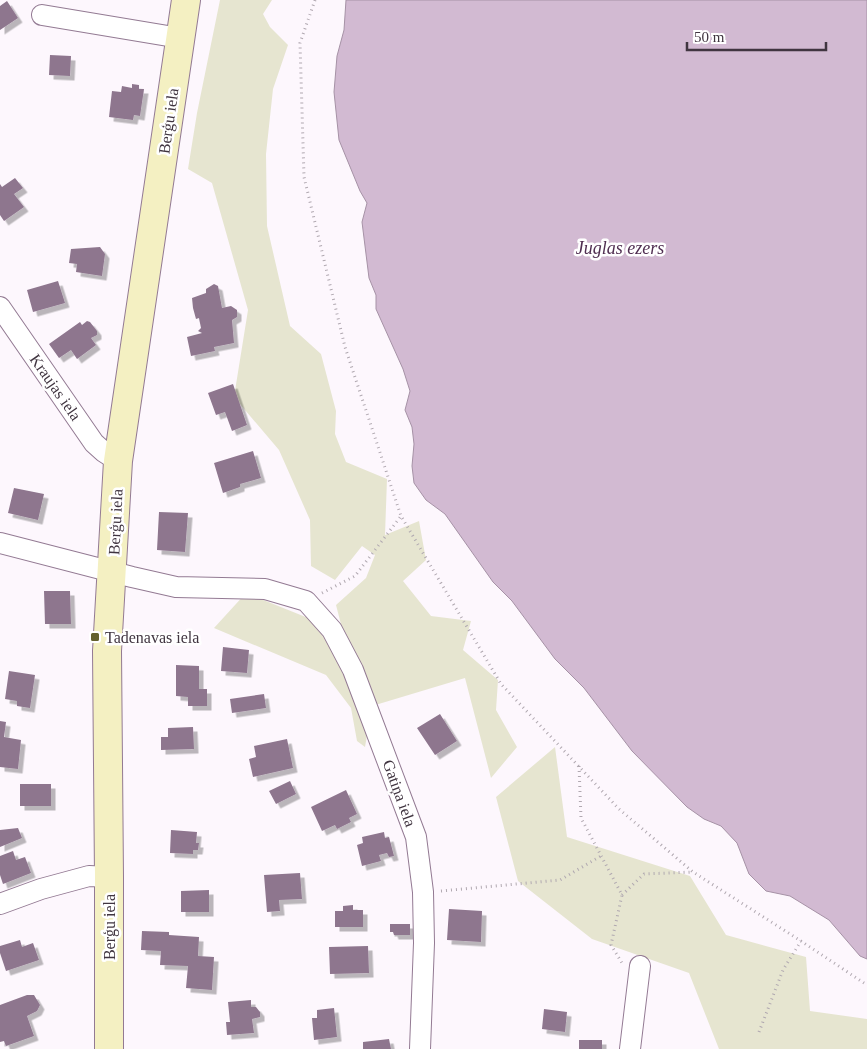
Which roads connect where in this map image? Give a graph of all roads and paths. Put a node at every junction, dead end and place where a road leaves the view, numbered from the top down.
1 (186, 0) edge
2 (315, 0) edge
3 (42, 15) dead end
4 (180, 38) junction
5 (0, 307) edge
6 (118, 461) junction
7 (401, 516) junction
8 (0, 543) edge
9 (112, 571) junction
10 (306, 601) junction
11 (579, 766) junction
12 (601, 856) junction
13 (693, 872) junction
14 (109, 877) junction
15 (424, 892) junction
16 (622, 895) junction
17 (0, 903) edge
18 (801, 941) junction
19 (640, 966) dead end
20 (867, 986) edge
21 (637, 987) junction
22 (759, 1032) dead end
23 (109, 1049) edge
24 (420, 1049) edge
25 (630, 1049) edge

1 - 4 street, Berģu iela
2 - 7 path
3 - 4 street
4 - 6 street, Berģu iela
5 - 6 street, Kraujas iela
6 - 9 street, Berģu iela
7 - 10 path
7 - 11 path
8 - 9 street
9 - 10 street
9 - 14 street, Berģu iela
10 - 15 street, Gatiņa iela
11 - 12 path
11 - 13 path
12 - 15 path
12 - 16 path
13 - 16 path
13 - 18 path
14 - 17 street
14 - 23 street, Berģu iela
15 - 24 street, Gatiņa iela
16 - 21 path
18 - 20 path
18 - 22 path
19 - 21 street
21 - 25 street

